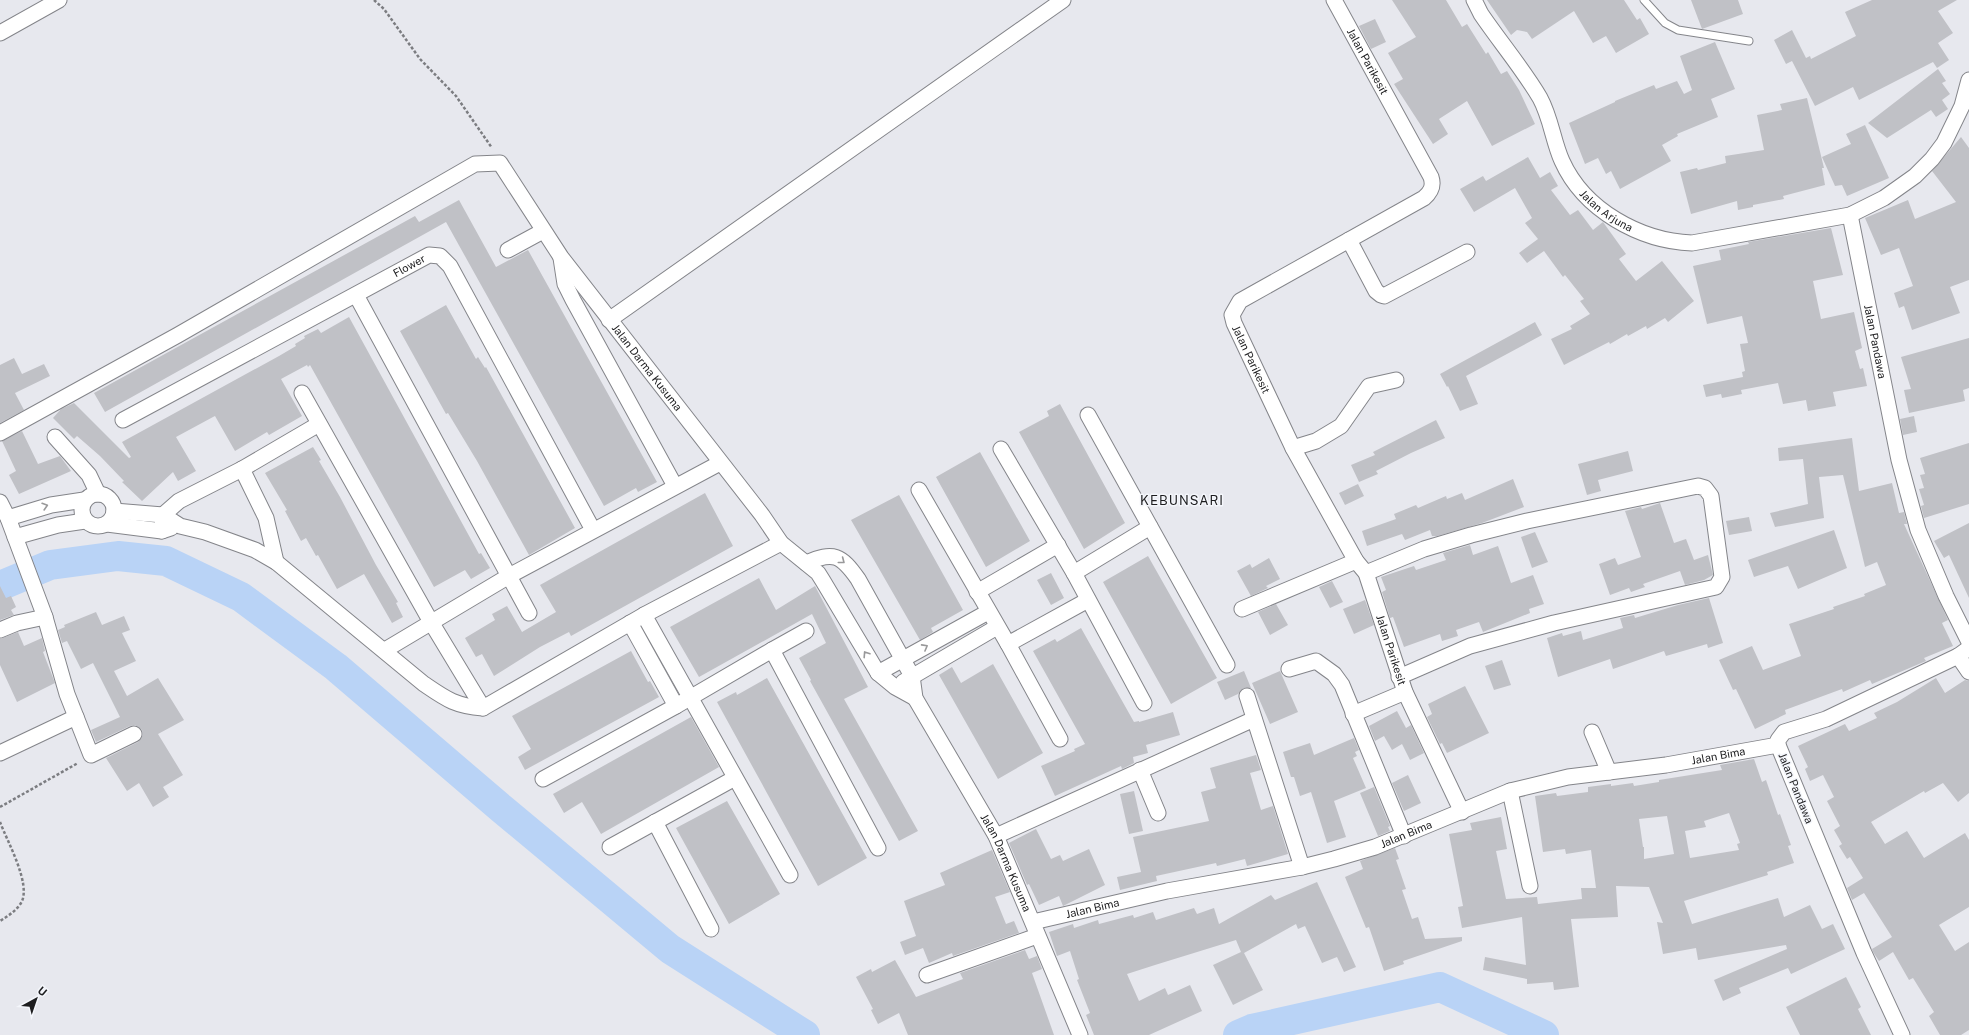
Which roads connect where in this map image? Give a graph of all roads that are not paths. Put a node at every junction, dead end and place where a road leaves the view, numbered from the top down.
1 (1063, 0) edge
2 (1334, 0) edge
3 (1474, 0) edge
4 (1644, 0) edge
5 (56, 1) edge
6 (0, 33) edge
7 (1749, 41) dead end
8 (1969, 80) edge
9 (1965, 109) edge
10 (1850, 215) junction
11 (543, 231) junction
12 (1349, 240) junction
13 (508, 250) dead end
14 (1467, 252) dead end
15 (561, 257) junction
16 (356, 295) junction
17 (609, 320) junction
18 (1396, 380) dead end
19 (302, 393) dead end
20 (1088, 415) dead end
21 (123, 420) dead end
22 (319, 424) junction
23 (0, 433) edge
24 (55, 437) dead end
25 (1001, 448) dead end
26 (1293, 448) junction
27 (720, 463) junction
28 (242, 469) junction
29 (675, 486) junction
30 (919, 490) dead end
31 (91, 497) junction
32 (0, 502) edge
33 (163, 515) junction
34 (8, 518) junction
35 (110, 518) junction
36 (85, 520) junction
37 (180, 526) junction
38 (1150, 527) junction
39 (593, 530) junction
40 (162, 531) junction
41 (15, 537) junction
42 (781, 542) junction
43 (1058, 546) junction
44 (1356, 561) junction
45 (276, 562) junction
46 (806, 563) junction
47 (1074, 573) junction
48 (1366, 573) junction
49 (509, 576) junction
50 (977, 592) junction
51 (1088, 600) junction
52 (1242, 609) dead end
53 (529, 612) dead end
54 (988, 612) junction
55 (644, 615) junction
56 (45, 617) junction
57 (431, 622) junction
58 (630, 623) junction
59 (997, 627) junction
60 (0, 630) edge
61 (806, 631) dead end
62 (1008, 644) junction
63 (1966, 648) edge
64 (385, 650) junction
65 (772, 650) junction
66 (901, 660) junction
67 (1227, 666) dead end
68 (1289, 669) dead end
69 (1969, 672) edge
70 (878, 673) junction
71 (912, 676) junction
72 (1399, 677) junction
73 (895, 687) junction
74 (1405, 692) junction
75 (1247, 696) dead end
76 (690, 697) junction
77 (915, 698) junction
78 (1144, 703) dead end
79 (676, 706) junction
80 (482, 708) junction
81 (1353, 714) junction
82 (76, 717) junction
83 (1254, 719) junction
84 (1592, 732) dead end
85 (134, 734) dead end
86 (1060, 739) dead end
87 (1778, 745) junction
88 (0, 753) edge
89 (1140, 770) junction
90 (1609, 772) junction
91 (735, 778) junction
92 (543, 779) dead end
93 (1510, 791) junction
94 (1462, 812) junction
95 (1158, 813) dead end
96 (655, 822) junction
97 (996, 836) junction
98 (1404, 836) junction
99 (610, 847) dead end
100 (878, 848) dead end
101 (1302, 867) junction
102 (790, 875) dead end
103 (1530, 886) dead end
104 (711, 929) dead end
105 (1035, 929) junction
106 (927, 976) dead end
107 (1080, 1035) edge
108 (1902, 1035) edge

1 - 17 street
2 - 12 street, Jalan Parikesit
3 - 10 street, Jalan Arjuna
4 - 7 lane
5 - 6 street
8 - 9 street
9 - 10 street
10 - 63 street, Jalan Pandawa
11 - 13 street
11 - 15 street, Jalan Darma Kusuma
11 - 23 street, Jalan Darma Kusuma
12 - 14 street
12 - 26 street, Jalan Parikesit
15 - 17 street, Jalan Darma Kusuma
15 - 29 street
16 - 21 street, Flower
16 - 39 street, Flower
16 - 49 street
17 - 27 street, Jalan Darma Kusuma
18 - 26 street
19 - 22 street
20 - 38 street
22 - 28 street
22 - 57 street
24 - 31 street
25 - 43 street
26 - 44 street, Jalan Parikesit
27 - 29 street
27 - 42 street, Jalan Darma Kusuma
28 - 33 street
28 - 45 street
29 - 39 street
30 - 50 street
34 -> 31 street
31 - 35 street
31 - 36 street
32 - 34 street
33 - 35 street
33 - 37 street
33 - 40 street
34 - 41 street
35 - 36 street
35 - 40 street
36 - 41 street
37 - 40 street
37 - 45 street
38 - 47 street
38 - 67 street
39 - 49 street
41 - 56 street
42 - 46 street, Jalan Darma Kusuma
42 - 55 street
43 - 47 street
43 - 50 street
44 - 48 street, Jalan Parikesit
44 - 52 street
45 - 64 street
46 -> 66 street, Jalan Darma Kusuma
70 -> 46 street, Jalan Darma Kusuma
47 - 51 street
48 - 72 street, Jalan Parikesit
48 - 72 street
49 - 53 street
49 - 57 street
50 - 54 street
51 - 62 street
51 - 78 street
54 - 59 street
66 -> 54 street
55 - 58 street
55 - 76 street
56 - 60 street
56 - 82 street
57 - 64 street
57 - 80 street
58 - 79 street
58 - 80 street
59 - 62 street
59 - 71 street
61 - 65 street
62 - 86 street
63 - 69 street
63 - 87 street, Jalan Pandawa
64 - 80 street
65 - 76 street
65 - 100 street
66 - 70 street
66 - 71 street, Jalan Darma Kusuma
68 - 81 street
70 - 73 street, Jalan Darma Kusuma
71 - 73 street
71 - 77 street, Jalan Darma Kusuma
72 - 74 street, Jalan Parikesit
73 - 77 street, Jalan Darma Kusuma
74 - 81 street
74 - 94 street, Jalan Parikesit
75 - 83 street
76 - 79 street
76 - 91 street
77 - 97 street, Jalan Darma Kusuma
79 - 92 street
81 - 98 street
82 - 85 street
82 - 88 street
83 - 89 street
83 - 101 street
84 - 90 street
87 - 90 street, Jalan Bima
87 - 108 street, Jalan Pandawa
89 - 95 street
89 - 97 street
90 - 93 street, Jalan Bima
91 - 96 street
91 - 102 street
93 - 94 street, Jalan Bima
93 - 103 street
94 - 98 street, Jalan Bima
96 - 99 street
96 - 104 street
97 - 105 street, Jalan Darma Kusuma
98 - 101 street, Jalan Bima
101 - 105 street, Jalan Bima
105 - 106 street, Jalan Bima
105 - 107 street, Jalan Darma Kusuma

